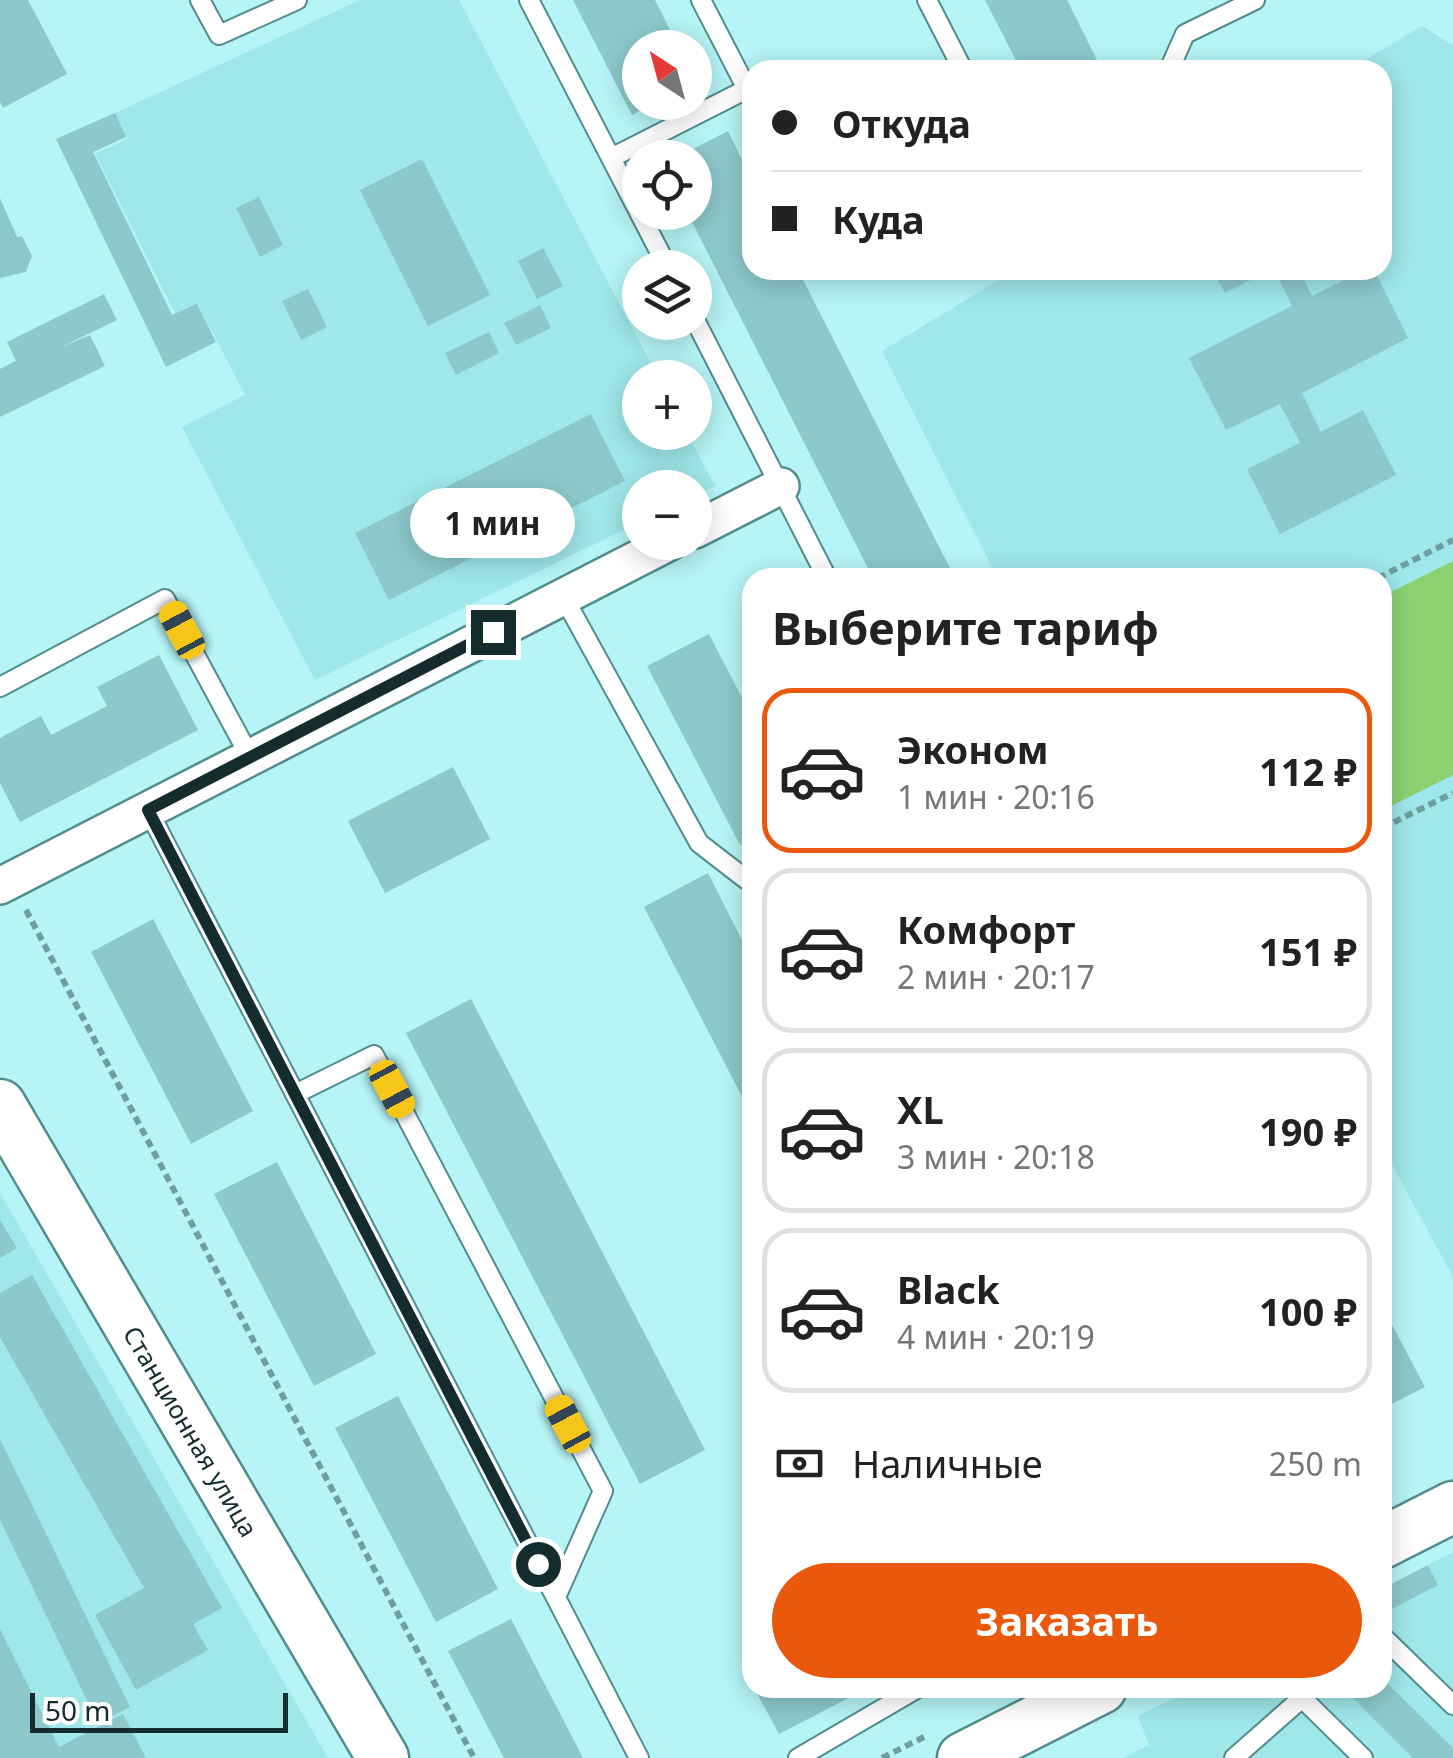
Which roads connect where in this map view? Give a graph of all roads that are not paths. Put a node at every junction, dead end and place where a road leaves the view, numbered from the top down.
1 (200, 0) edge
2 (297, 0) edge
3 (529, 0) edge
4 (701, 0) edge
5 (927, 0) edge
6 (1255, 0) edge
7 (958, 60) edge
8 (1173, 60) edge
9 (742, 78) edge
10 (742, 97) edge
11 (611, 158) junction
12 (659, 250) edge
13 (705, 340) edge
14 (781, 486) junction
15 (712, 521) edge
16 (634, 560) edge
17 (823, 568) edge
18 (562, 596) junction
19 (0, 687) edge
20 (250, 757) junction
21 (148, 810) junction
22 (4, 875) edge
23 (742, 876) edge
24 (295, 1094) junction
25 (0, 1106) edge
26 (1453, 1507) edge
27 (1392, 1539) edge
28 (556, 1597) junction
29 (1392, 1646) edge
30 (901, 1698) edge
31 (1078, 1698) edge
32 (1453, 1706) edge
33 (383, 1758) edge
34 (639, 1758) edge
35 (798, 1758) edge
36 (963, 1758) edge
37 (1234, 1758) edge
38 (1363, 1758) edge

1 - 2 lane
3 - 11 lane
4 - 9 lane
5 - 7 lane
6 - 8 lane
10 - 11 lane
11 - 12 lane
13 - 14 lane
14 - 15 street
14 - 17 lane
16 - 18 street
18 - 20 street
18 - 23 lane
19 - 20 lane
20 - 21 street
21 - 22 street
21 - 24 lane
24 - 28 lane
24 - 28 lane
25 - 33 main road, Станционная улица
26 - 27 main road
28 - 34 lane
29 - 32 lane
30 - 35 lane
31 - 36 main road
37 - 38 lane

